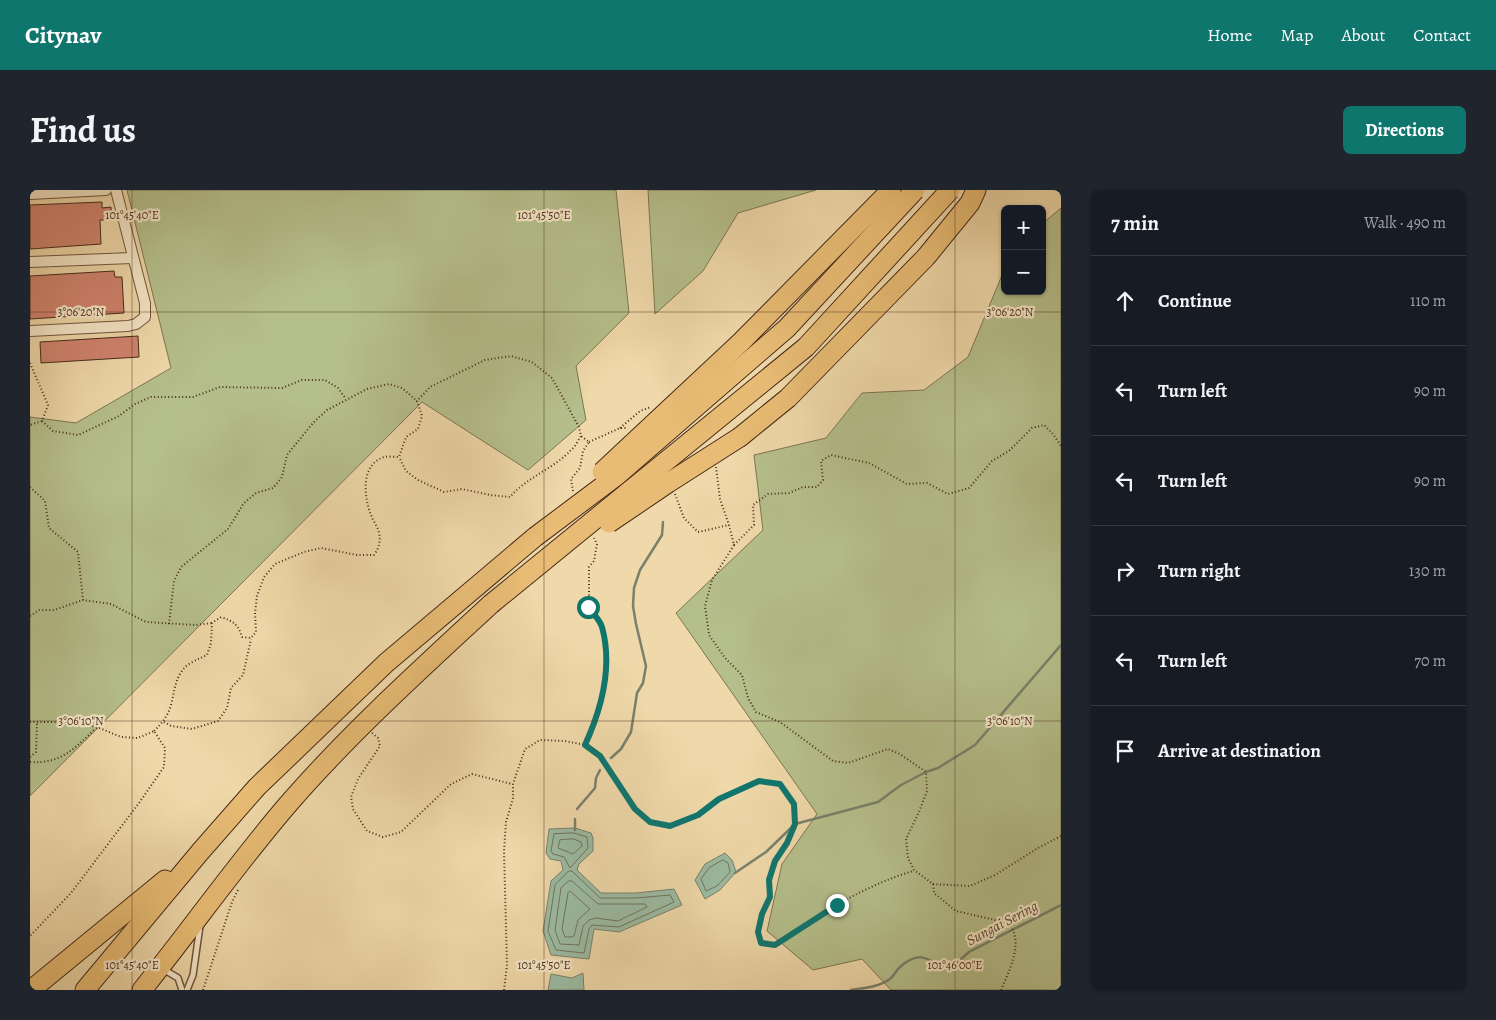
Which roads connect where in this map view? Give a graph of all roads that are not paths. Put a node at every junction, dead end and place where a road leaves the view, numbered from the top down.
1 (106, 190) edge
2 (116, 190) edge
3 (891, 190) edge
4 (915, 190) edge
5 (950, 190) edge
6 (976, 190) edge
7 (30, 194) edge
8 (132, 258) junction
9 (30, 262) edge
10 (30, 331) edge
11 (535, 537) junction
12 (490, 604) junction
13 (200, 852) junction
14 (202, 913) junction
15 (160, 967) junction
16 (31, 990) edge
17 (85, 990) edge
18 (142, 990) edge
19 (182, 990) edge
20 (187, 990) edge

1 - 7 street
2 - 8 street
3 - 11 highway, bridge
4 - 11 highway, bridge
5 - 12 highway, bridge
6 - 12 highway, bridge
8 - 9 street
8 - 10 street
11 - 13 highway
12 - 14 highway
13 - 16 highway
13 - 17 highway
14 - 15 highway
14 - 20 lane
15 - 18 highway
15 - 19 lane

